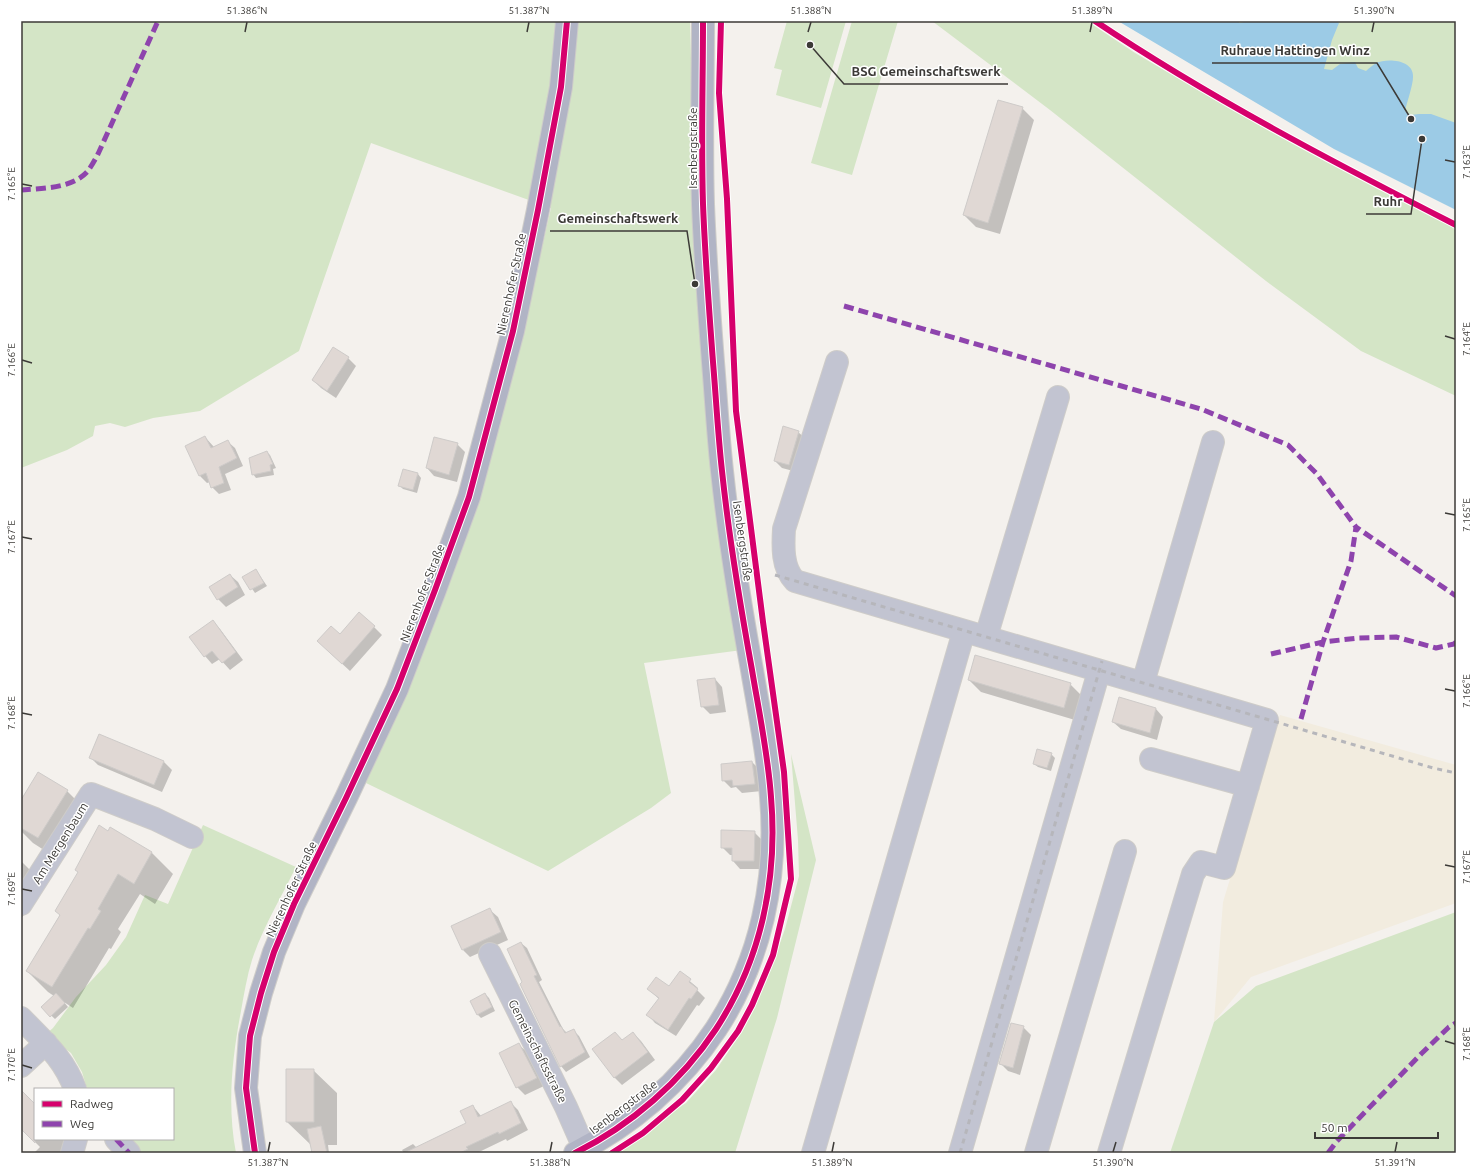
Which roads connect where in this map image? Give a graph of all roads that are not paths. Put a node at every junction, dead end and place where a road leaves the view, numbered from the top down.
1 (566, 21) edge
2 (703, 21) edge
3 (836, 362) dead end
4 (1058, 397) dead end
5 (1213, 442) dead end
6 (964, 631) junction
7 (986, 637) junction
8 (1099, 671) junction
9 (1143, 683) junction
10 (1151, 759) dead end
11 (1248, 786) junction
12 (192, 837) dead end
13 (1125, 852) dead end
14 (21, 904) edge
15 (490, 954) dead end
16 (21, 1018) edge
17 (46, 1043) junction
18 (21, 1066) edge
19 (75, 1088) edge
20 (76, 1140) edge
21 (117, 1140) edge
22 (580, 1151) edge
23 (72, 1153) edge
24 (129, 1153) edge
25 (255, 1153) edge
26 (813, 1153) edge
27 (960, 1153) edge
28 (1036, 1153) edge
29 (1109, 1153) edge

1 - 25 main road, Nierenhofer Straße
2 - 22 main road, Isenbergstraße
3 - 6 street
4 - 7 street
5 - 9 street
6 - 7 street
6 - 26 street
7 - 8 street
8 - 9 street
8 - 27 street
9 - 11 street
10 - 11 street
11 - 29 street
12 - 14 street, Am Mergenbaum
13 - 28 street
15 - 22 street, Gemeinschaftsstraße
16 - 17 street
17 - 18 street
17 - 19 street
20 - 23 street
21 - 24 street

